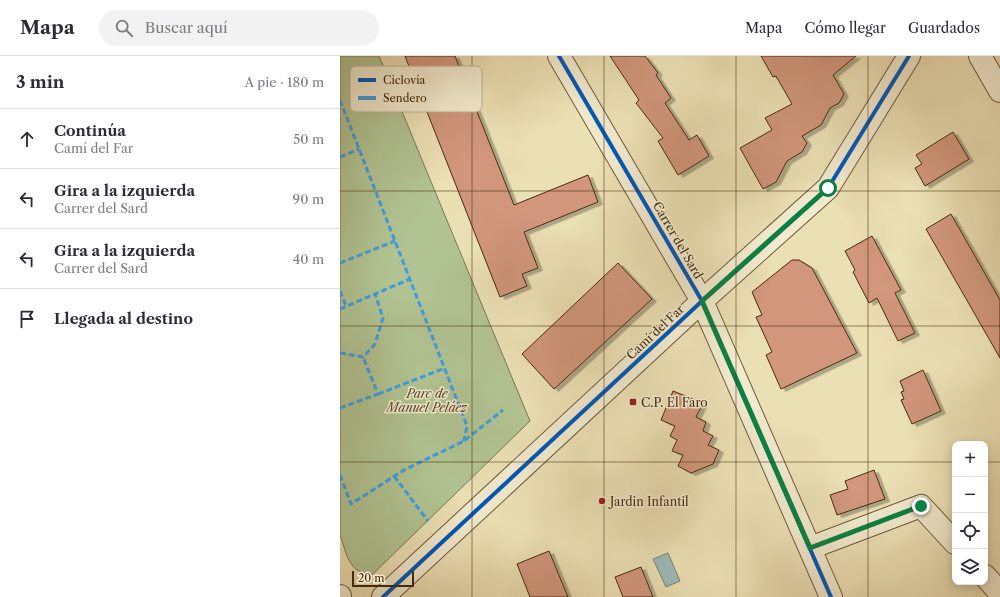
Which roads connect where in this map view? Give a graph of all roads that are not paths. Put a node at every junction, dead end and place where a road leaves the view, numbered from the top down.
1 (559, 56) edge
2 (909, 56) edge
3 (980, 56) edge
4 (1000, 91) edge
5 (702, 301) junction
6 (952, 540) edge
7 (810, 548) junction
8 (988, 579) edge
9 (1000, 593) edge
10 (383, 597) edge
11 (831, 597) edge

1 - 5 street, Carrer del Sard
2 - 5 street, Camí del Far
3 - 4 street
5 - 7 street, Carrer del Sard
5 - 10 street, Camí del Far
6 - 7 street
7 - 11 street, Carrer del Sard
8 - 9 street

